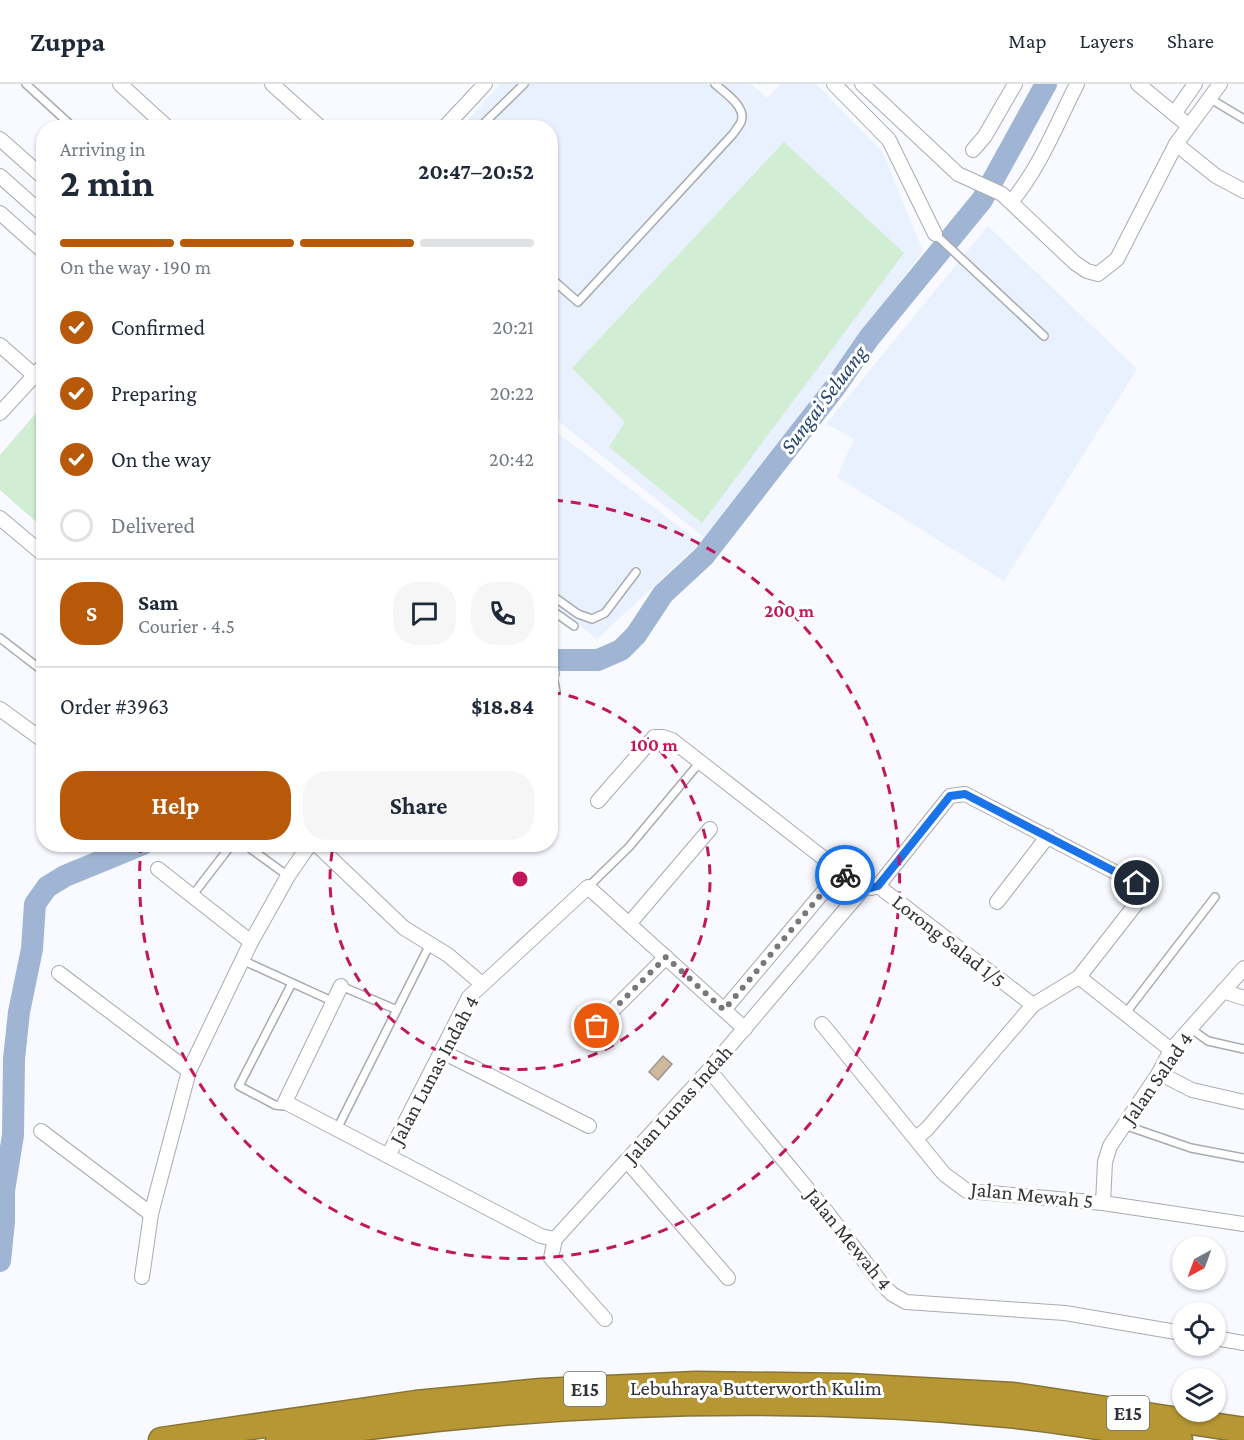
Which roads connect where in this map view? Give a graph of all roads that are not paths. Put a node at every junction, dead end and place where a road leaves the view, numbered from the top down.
1 (26, 84) edge
2 (120, 84) edge
3 (272, 84) edge
4 (485, 84) edge
5 (524, 84) edge
6 (716, 84) edge
7 (834, 84) edge
8 (1016, 84) edge
9 (1077, 84) edge
10 (1138, 84) edge
11 (1195, 84) edge
12 (1220, 84) edge
13 (866, 86) edge
14 (1209, 98) junction
15 (855, 104) junction
16 (1174, 114) junction
17 (1244, 119) edge
18 (66, 120) edge
19 (159, 120) edge
20 (312, 120) edge
21 (451, 120) edge
22 (488, 120) edge
23 (1189, 126) junction
24 (0, 139) edge
25 (1176, 144) junction
26 (973, 150) dead end
27 (36, 171) edge
28 (0, 176) edge
29 (1244, 191) edge
30 (1006, 198) junction
31 (36, 208) edge
32 (0, 213) edge
33 (935, 234) joint
34 (36, 245) edge
35 (558, 284) edge
36 (1044, 336) dead end
37 (0, 345) edge
38 (36, 368) edge
39 (36, 373) edge
40 (0, 413) edge
41 (0, 518) edge
42 (36, 548) edge
43 (636, 572) dead end
44 (558, 600) edge
45 (558, 615) edge
46 (574, 626) dead end
47 (0, 638) edge
48 (36, 666) edge
49 (0, 709) edge
50 (36, 735) edge
51 (700, 762) junction
52 (598, 801) dead end
53 (710, 829) dead end
54 (1048, 837) junction
55 (226, 852) edge
56 (255, 852) edge
57 (304, 852) edge
58 (323, 852) edge
59 (158, 868) dead end
60 (840, 872) junction
61 (288, 876) junction
62 (878, 886) junction
63 (588, 887) junction
64 (863, 890) junction
65 (192, 896) junction
66 (1215, 897) dead end
67 (998, 902) dead end
68 (629, 924) junction
69 (251, 942) junction
70 (430, 944) junction
71 (666, 957) junction
72 (242, 960) junction
73 (1244, 968) edge
74 (59, 973) dead end
75 (1078, 977) junction
76 (292, 983) junction
77 (482, 984) junction
78 (341, 986) joint
79 (1223, 991) junction
80 (1244, 998) edge
81 (334, 1002) junction
82 (1033, 1005) junction
83 (397, 1010) junction
84 (724, 1010) junction
85 (1125, 1014) junction
86 (822, 1024) dead end
87 (597, 1026) dead end
88 (1190, 1028) junction
89 (745, 1029) junction
90 (1244, 1049) edge
91 (1171, 1050) junction
92 (441, 1051) junction
93 (709, 1070) junction
94 (189, 1071) junction
95 (1159, 1073) junction
96 (285, 1102) junction
97 (1244, 1102) edge
98 (1124, 1125) junction
99 (590, 1126) dead end
100 (337, 1129) junction
101 (41, 1131) dead end
102 (916, 1138) junction
103 (388, 1156) junction
104 (1244, 1158) edge
105 (627, 1161) junction
106 (1103, 1203) junction
107 (151, 1214) junction
108 (1244, 1224) edge
109 (555, 1239) junction
110 (142, 1277) dead end
111 (728, 1278) dead end
112 (604, 1319) dead end
113 (1172, 1331) edge
114 (1226, 1340) edge
115 (1244, 1343) edge
116 (1011, 1405) junction
117 (1244, 1430) edge
118 (160, 1440) edge
119 (278, 1440) edge
120 (1180, 1440) edge

1 - 18 lane
2 - 19 street
3 - 20 street
4 - 21 street
5 - 22 lane
6 - 35 lane
7 - 15 street
8 - 26 street
9 - 30 street
10 - 16 street
11 - 16 street
12 - 14 street
13 - 15 street
13 - 30 street
14 - 17 lane
14 - 23 street
15 - 33 street
16 - 23 street
23 - 25 street
24 - 27 street
25 - 29 street
25 - 30 street
28 - 31 street
32 - 34 street
33 - 36 lane
37 - 38 street
39 - 40 street
41 - 42 street
43 - 44 lane
45 - 46 lane
47 - 48 lane
49 - 50 street
51 - 52 street
51 - 60 street
51 - 63 lane
53 - 68 street
54 - 62 street
54 - 67 street
54 - 75 street
55 - 65 lane
56 - 61 lane
57 - 61 street
58 - 70 street
59 - 65 street
60 - 64 street
60 - 84 street
61 - 69 street
62 - 64 street, Lorong Salad 1/5
62 - 82 street, Lorong Salad 1/5
63 - 68 street
63 - 77 street, Jalan Lunas Indah 4
64 - 89 street, Jalan Lunas Indah
65 - 69 street
66 - 85 lane
68 - 71 street
69 - 72 street
70 - 77 street
70 - 83 lane
71 - 84 street
71 - 87 street
72 - 76 lane
72 - 94 street
73 - 79 street, Jalan Salad 4
74 - 94 street
75 - 82 street
75 - 85 street
76 - 81 lane
76 - 96 lane
77 - 92 street, Jalan Lunas Indah 4
78 - 81 street
78 - 83 lane
79 - 80 street
79 - 88 street, Jalan Salad 4
81 - 96 street
82 - 102 street
83 - 100 lane
84 - 89 street
85 - 91 street
86 - 102 street, Jalan Mewah 5
88 - 90 lane
88 - 91 street, Jalan Salad 4
89 - 93 street, Jalan Lunas Indah
91 - 95 street, Jalan Salad 4
92 - 99 street
92 - 103 street, Jalan Lunas Indah 4
93 - 105 street, Jalan Lunas Indah
93 - 113 street, Jalan Mewah 4
94 - 107 street
95 - 97 street
95 - 98 street, Jalan Salad 4
96 - 100 street
98 - 104 lane
98 - 106 street, Jalan Salad 4
100 - 103 street
101 - 107 street
102 - 106 street, Jalan Mewah 5
103 - 109 street
105 - 109 street, Jalan Lunas Indah
105 - 111 street
106 - 108 street, Jalan Mewah 5
107 - 110 street
109 - 112 street
114 - 115 street
116 - 117 highway, Lebuhraya Butterworth Kulim / E15
116 - 118 highway, Lebuhraya Butterworth Kulim / E15
116 - 119 highway, Lebuhraya Butterworth Kulim / E15
116 - 120 highway, Lebuhraya Butterworth Kulim / E15

